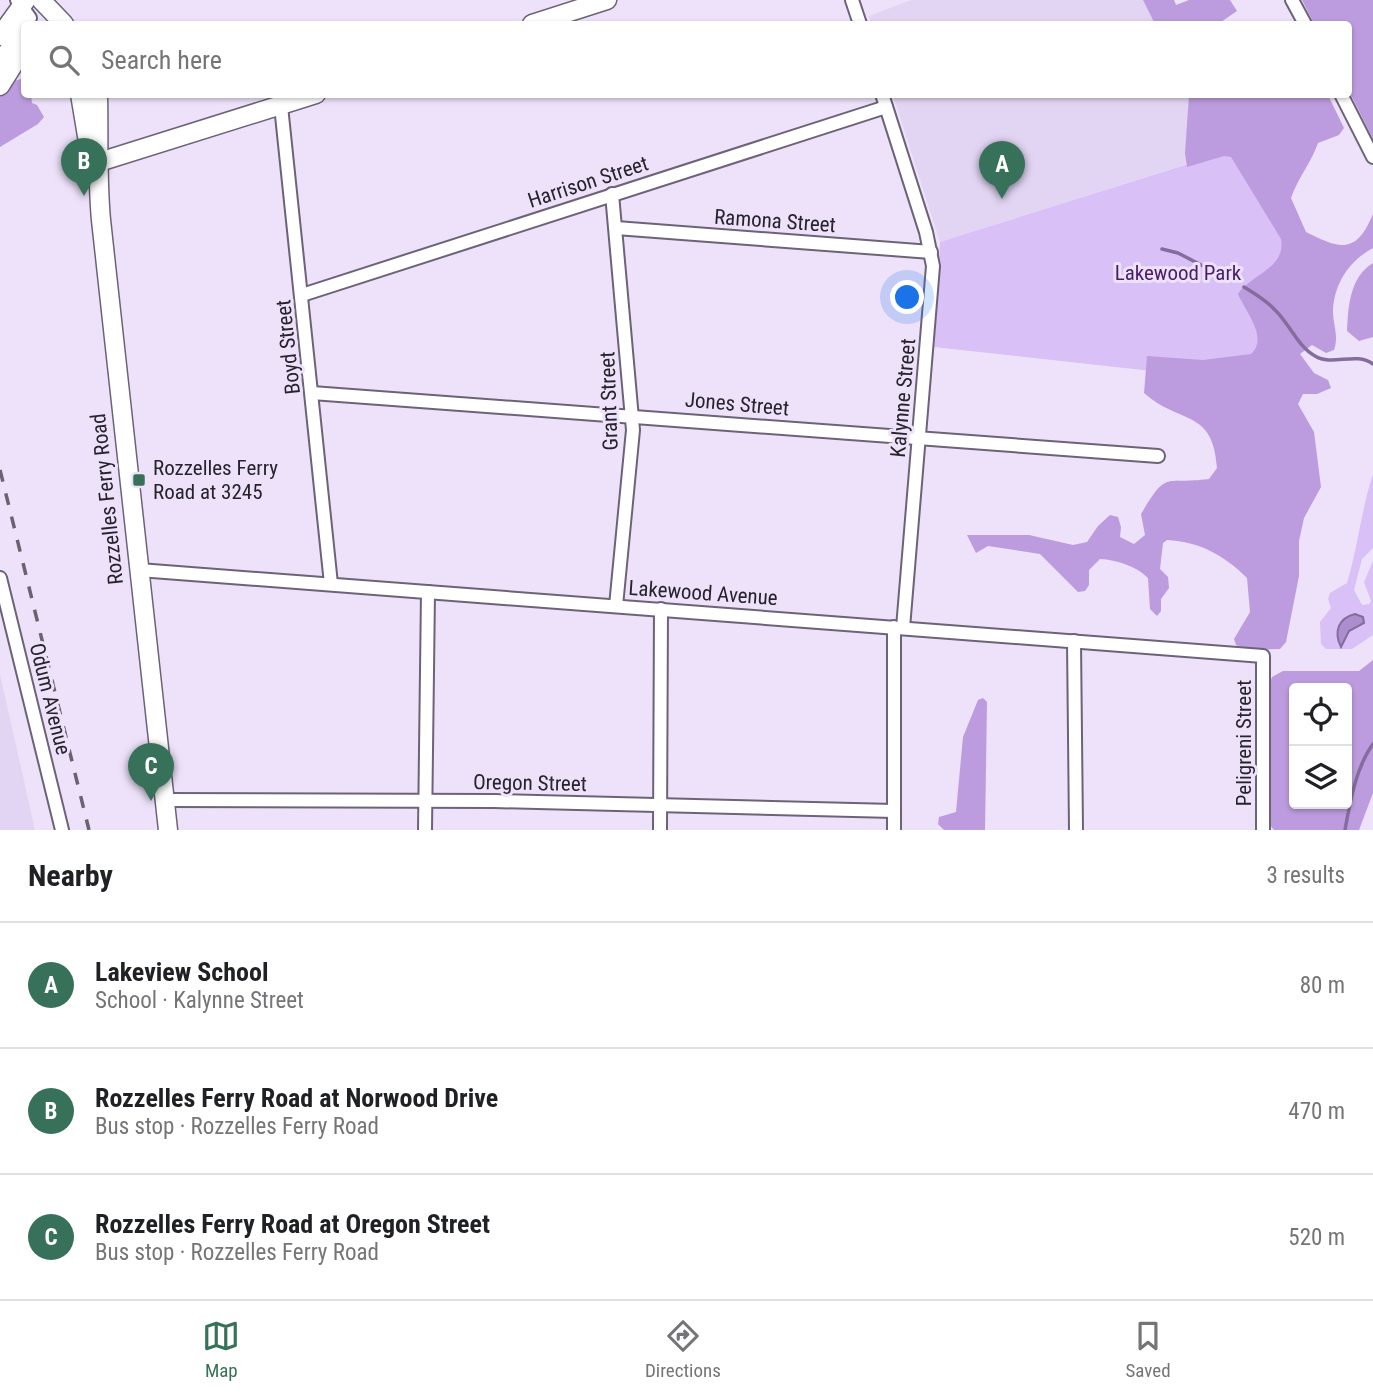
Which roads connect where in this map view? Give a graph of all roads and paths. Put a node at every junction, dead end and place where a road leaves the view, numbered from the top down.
1 (607, 0) edge
2 (852, 0) edge
3 (1293, 0) edge
4 (33, 11) edge
5 (57, 21) edge
6 (552, 21) edge
7 (859, 21) edge
8 (1304, 21) edge
9 (0, 36) edge
10 (21, 43) edge
11 (13, 65) edge
12 (0, 86) edge
13 (85, 98) edge
14 (304, 98) edge
15 (1343, 98) edge
16 (884, 101) edge
17 (281, 106) junction
18 (1373, 157) edge
19 (96, 163) junction
20 (612, 194) junction
21 (616, 228) junction
22 (931, 252) junction
23 (302, 295) junction
24 (312, 393) junction
25 (632, 415) junction
26 (919, 440) junction
27 (1158, 456) dead end
28 (139, 570) junction
29 (0, 578) edge
30 (331, 584) junction
31 (428, 592) junction
32 (616, 606) junction
33 (661, 609) junction
34 (898, 628) junction
35 (1074, 641) junction
36 (1263, 656) joint
37 (165, 800) junction
38 (425, 801) junction
39 (660, 805) junction
40 (894, 811) junction
41 (62, 830) edge
42 (168, 830) edge
43 (425, 830) edge
44 (660, 830) edge
45 (894, 830) edge
46 (1076, 830) edge
47 (1263, 830) edge

1 - 6 street
2 - 7 street
3 - 8 street
4 - 5 street
4 - 9 street
10 - 11 street
11 - 12 street
13 - 19 street, Rozzelles Ferry Road
14 - 17 street
15 - 18 street
16 - 20 street, Harrison Street
16 - 22 street, Kalynne Street
17 - 19 street
17 - 23 street, Boyd Street
19 - 28 street, Rozzelles Ferry Road
20 - 21 street, Grant Street
20 - 23 street, Harrison Street
21 - 22 street, Ramona Street
21 - 25 street, Grant Street
22 - 26 street, Kalynne Street
23 - 24 street, Boyd Street
24 - 25 street, Jones Street
24 - 30 street, Boyd Street
25 - 26 street, Jones Street
25 - 32 street, Grant Street
26 - 27 street, Jones Street
26 - 34 street, Kalynne Street
28 - 30 street, Lakewood Avenue
28 - 37 street, Rozzelles Ferry Road
29 - 41 street, Odum Avenue
30 - 31 street, Lakewood Avenue
31 - 32 street, Lakewood Avenue
31 - 38 street
32 - 33 street, Lakewood Avenue
33 - 34 street, Lakewood Avenue
33 - 39 street
34 - 35 street, Lakewood Avenue
34 - 40 street, Kalynne Street
35 - 36 street, Lakewood Avenue
35 - 46 street
36 - 47 street, Peligreni Street
37 - 38 street, Oregon Street
37 - 42 street, Rozzelles Ferry Road
38 - 39 street, Oregon Street
38 - 43 street
39 - 40 street, Oregon Street
39 - 44 street
40 - 45 street, Kalynne Street

